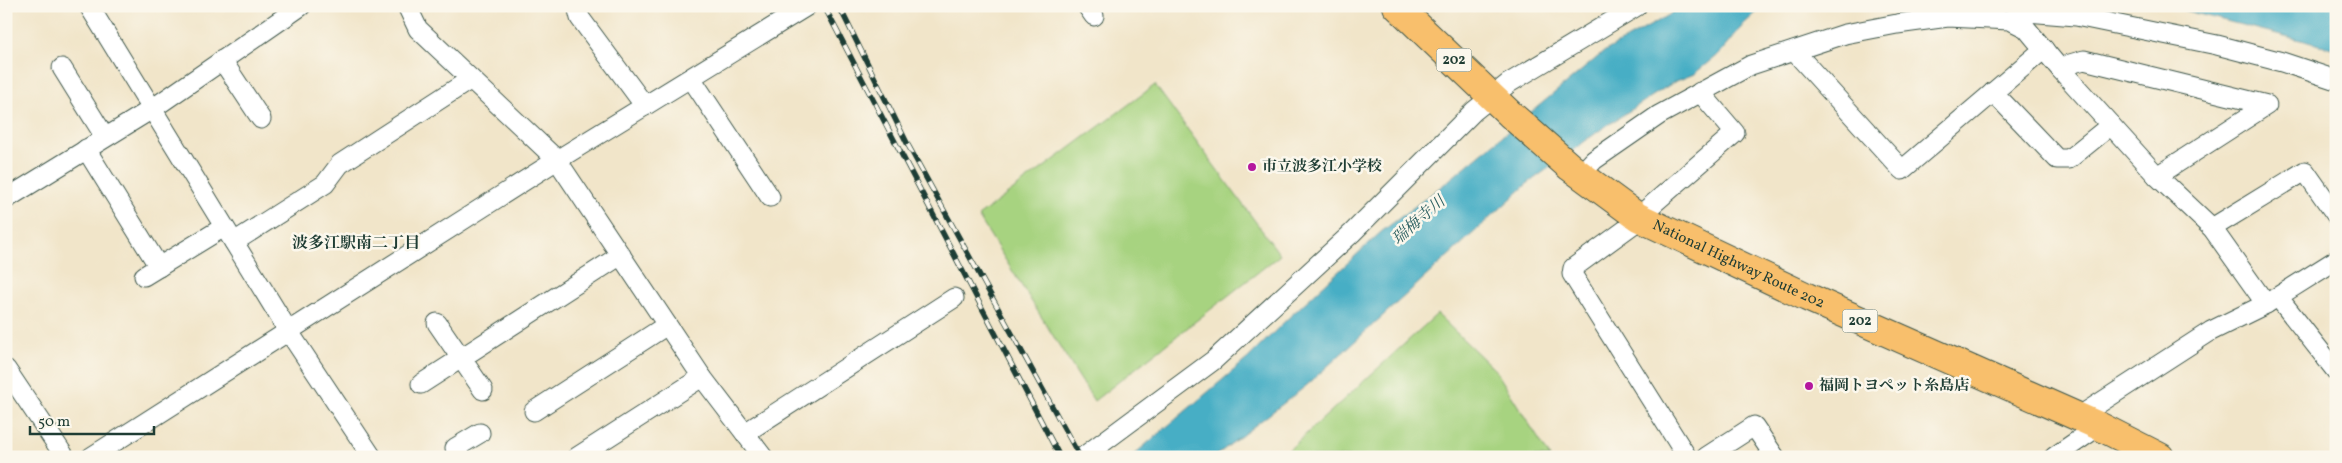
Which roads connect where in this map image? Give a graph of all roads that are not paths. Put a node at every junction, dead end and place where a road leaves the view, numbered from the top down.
1 (89, 6) edge
2 (407, 6) edge
3 (577, 6) edge
4 (807, 6) edge
5 (1397, 6) edge
6 (1637, 6) edge
7 (296, 8) edge
8 (1613, 12) edge
9 (2010, 20) junction
10 (2044, 49) junction
11 (1794, 51) junction
12 (222, 60) junction
13 (62, 68) dead end
14 (2061, 70) junction
15 (691, 78) junction
16 (471, 79) junction
17 (2336, 80) edge
18 (1700, 92) junction
19 (1994, 92) junction
20 (1502, 105) junction
21 (645, 106) junction
22 (152, 108) junction
23 (260, 119) dead end
24 (2111, 125) junction
25 (105, 137) junction
26 (86, 149) junction
27 (557, 160) junction
28 (1576, 171) junction
29 (2157, 176) junction
30 (770, 197) dead end
31 (6, 199) edge
32 (2336, 215) edge
33 (1638, 216) junction
34 (2212, 228) junction
35 (229, 234) junction
36 (621, 255) junction
37 (2336, 260) edge
38 (954, 298) dead end
39 (2272, 300) junction
40 (437, 323) dead end
41 (667, 325) junction
42 (289, 332) junction
43 (462, 358) junction
44 (6, 369) edge
45 (2336, 371) edge
46 (702, 377) junction
47 (421, 384) dead end
48 (483, 390) dead end
49 (534, 411) dead end
50 (2089, 422) junction
51 (480, 433) dead end
52 (745, 433) junction
53 (65, 457) edge
54 (90, 457) edge
55 (372, 457) edge
56 (460, 457) edge
57 (577, 457) edge
58 (763, 457) edge
59 (1083, 457) edge
60 (1687, 457) edge
61 (1706, 457) edge
62 (1774, 457) edge
63 (2054, 457) edge
64 (2160, 457) edge

1 - 22 street
2 - 16 street
3 - 21 street
4 - 15 street
5 - 20 highway, National Highway Route 202 / 202
6 - 8 street
7 - 12 street
8 - 20 street
9 - 10 street
9 - 11 street
9 - 17 street
10 - 14 street
10 - 19 street
11 - 18 street
11 - 19 street
12 - 22 street
12 - 23 street
13 - 25 street
14 - 24 street
14 - 29 street
15 - 21 street
15 - 30 street
16 - 27 street
16 - 35 street
18 - 28 street
18 - 33 street
19 - 24 street
20 - 28 highway, National Highway Route 202 / 202
20 - 59 street
21 - 27 street
22 - 25 street
22 - 35 street
24 - 29 street
25 - 26 street
26 - 31 street
26 - 35 street
27 - 36 street
27 - 42 street
28 - 33 highway, National Highway Route 202 / 202
29 - 34 street
32 - 34 street
33 - 50 highway, National Highway Route 202 / 202
33 - 60 street
34 - 39 street
35 - 42 street
36 - 41 street
36 - 43 street
37 - 39 street
38 - 52 street
39 - 45 street
39 - 50 street
40 - 43 street
41 - 46 street
41 - 49 street
42 - 54 street
42 - 55 street
43 - 47 street
43 - 48 street
44 - 53 street
46 - 52 street
46 - 57 street
50 - 63 street
50 - 64 highway, National Highway Route 202 / 202
51 - 56 street
52 - 58 street
61 - 62 street

